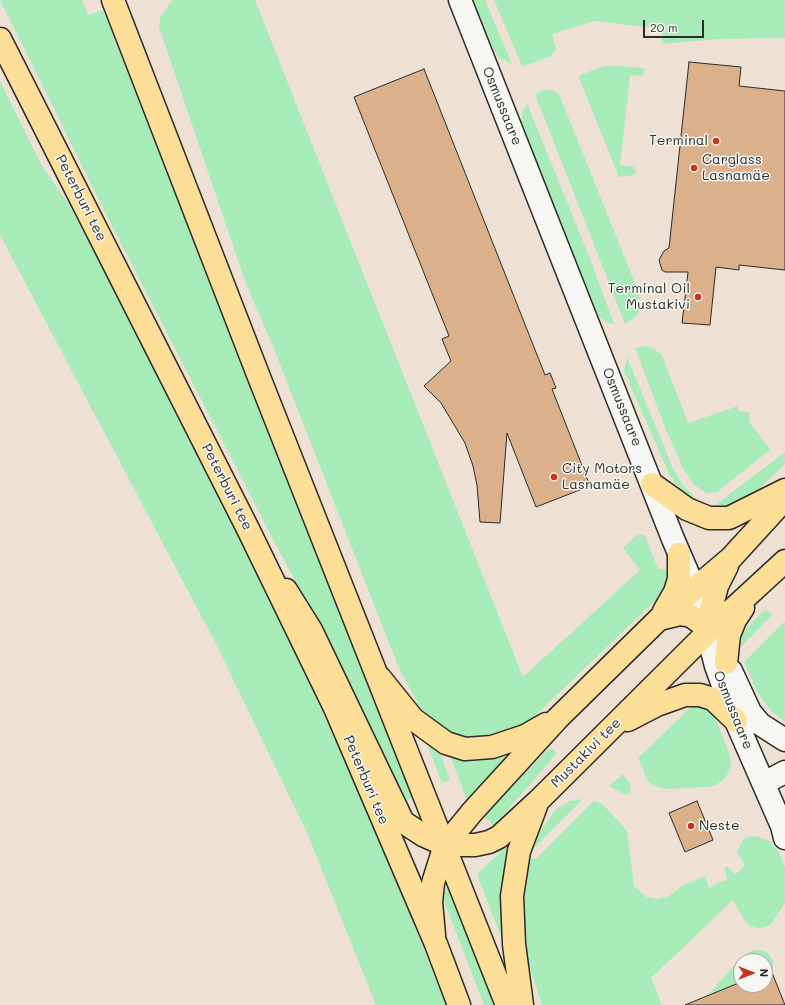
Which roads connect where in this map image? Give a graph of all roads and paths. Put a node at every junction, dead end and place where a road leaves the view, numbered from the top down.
1 (113, 0) edge
2 (460, 0) edge
3 (0, 39) edge
4 (652, 484) junction
5 (785, 490) edge
6 (785, 499) edge
7 (248, 530) junction
8 (679, 554) junction
9 (731, 558) junction
10 (785, 561) edge
11 (758, 586) junction
12 (695, 590) junction
13 (659, 619) junction
14 (704, 625) junction
15 (726, 662) junction
16 (377, 673) junction
17 (558, 718) junction
18 (736, 721) junction
19 (610, 730) junction
20 (785, 740) edge
21 (785, 772) edge
22 (764, 783) junction
23 (538, 801) junction
24 (784, 831) edge
25 (445, 845) junction
26 (436, 944) junction
27 (459, 1005) edge
28 (507, 1005) edge
29 (522, 1005) edge

1 - 16 main road
2 - 4 street, Osmussaare
3 - 7 main road, Peterburi tee
4 - 5 main road
4 - 8 street, Osmussaare
6 - 9 main road
7 - 25 main road
7 - 26 main road, Peterburi tee
8 - 12 street, Osmussaare
8 - 13 main road
9 - 12 main road
9 - 14 main road
10 - 11 main road, Mustakivi tee
11 - 14 main road, Mustakivi tee
11 - 15 main road
12 - 13 main road
12 - 14 street, Osmussaare
13 - 14 main road
13 - 17 main road
14 - 15 street
14 - 18 street, Osmussaare
14 - 19 main road, Mustakivi tee
15 - 20 street
16 - 17 main road
16 - 25 main road
17 - 25 main road
18 - 19 main road
18 - 22 street, Osmussaare
19 - 23 main road, Mustakivi tee
21 - 22 street
22 - 24 street, Osmussaare
23 - 25 main road
23 - 29 main road, Mustakivi tee
25 - 26 main road, Peterburi tee
25 - 28 main road
26 - 27 main road, Peterburi tee

